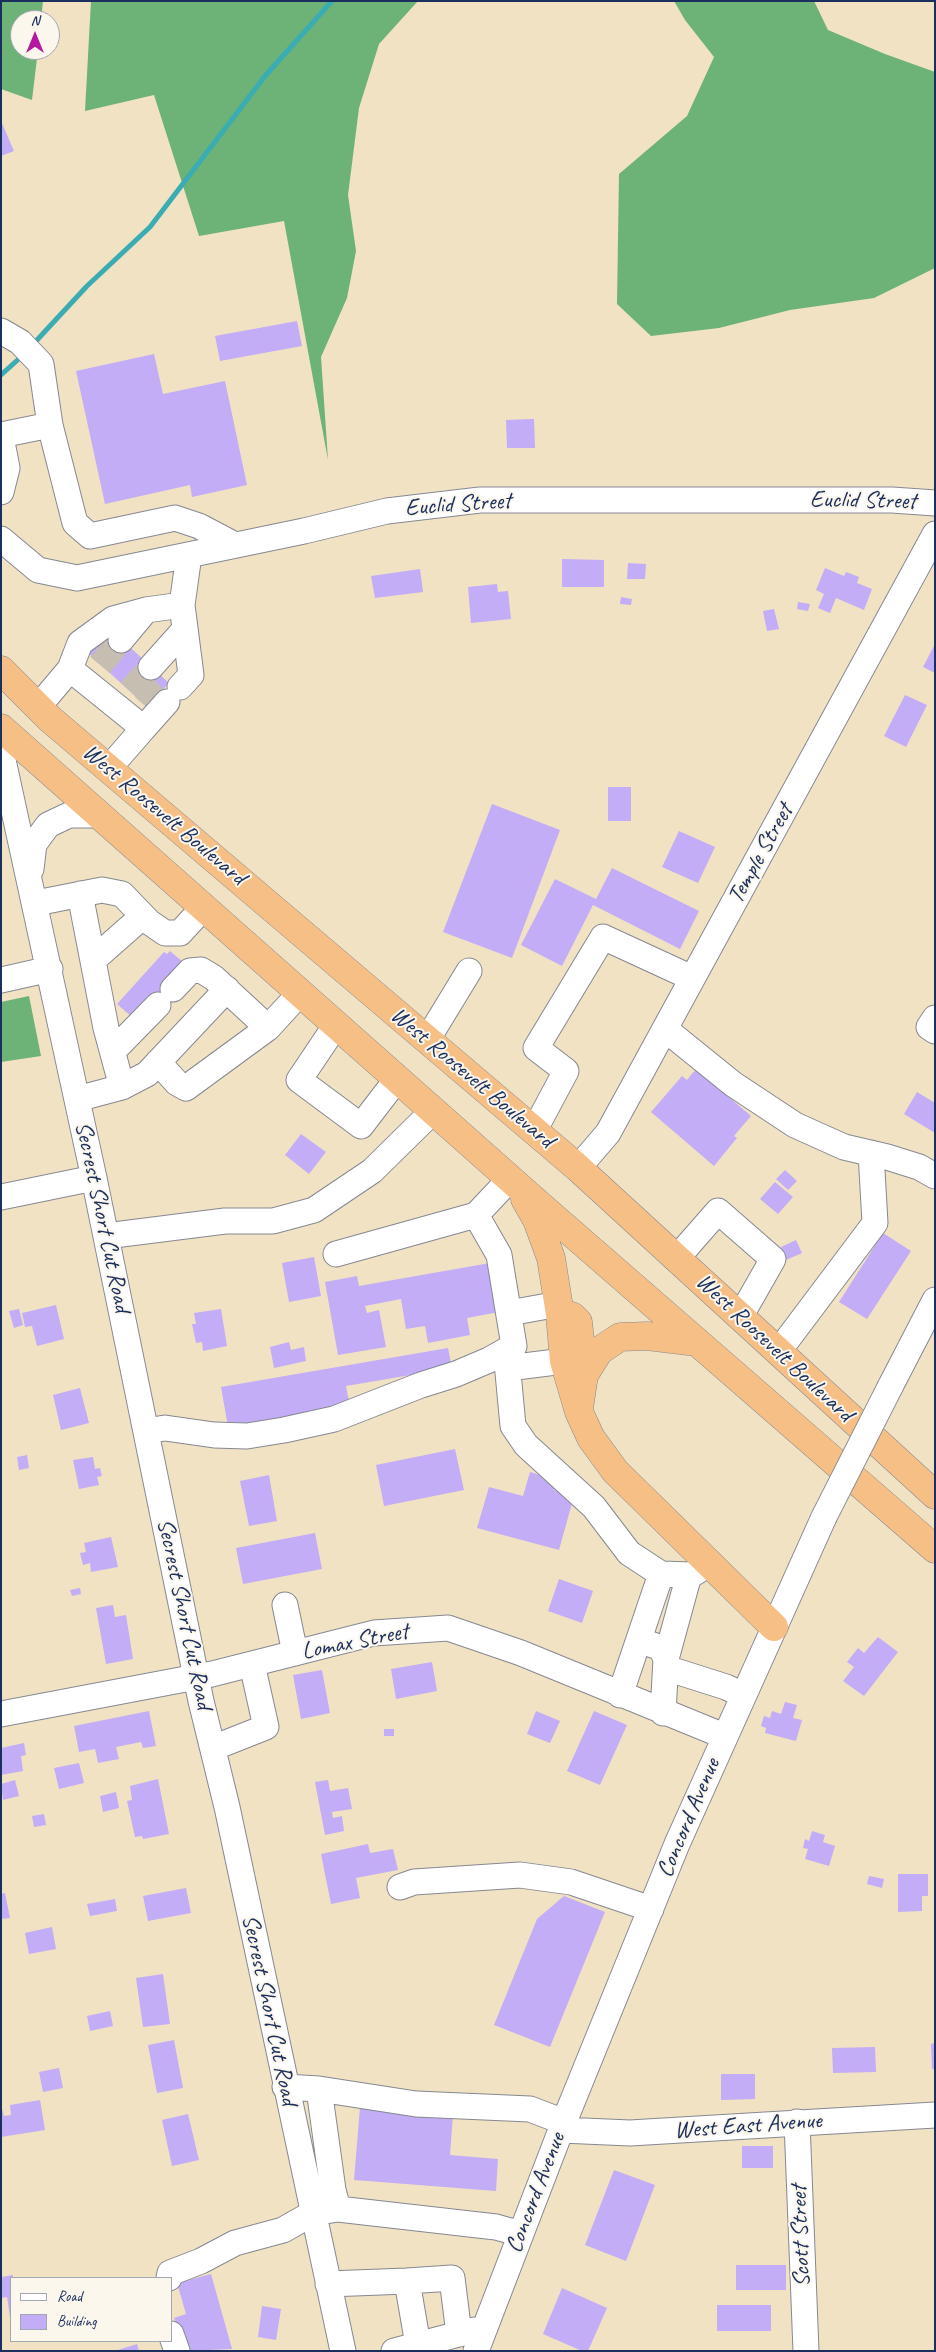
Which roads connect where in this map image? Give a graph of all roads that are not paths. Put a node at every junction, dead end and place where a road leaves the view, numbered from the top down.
1 (1, 331) edge
2 (50, 425) junction
3 (1, 436) edge
4 (1, 492) edge
5 (935, 503) edge
6 (935, 534) edge
7 (1, 539) edge
8 (235, 545) junction
9 (189, 555) junction
10 (146, 610) junction
11 (185, 629) junction
12 (121, 640) tunnel mouth
13 (1, 670) edge
14 (86, 671) junction
15 (148, 698) junction
16 (38, 707) junction
17 (1, 728) edge
18 (1, 751) edge
19 (109, 768) junction
20 (98, 815) junction
21 (30, 876) junction
22 (80, 894) junction
23 (36, 903) junction
24 (203, 908) junction
25 (143, 916) junction
26 (93, 960) junction
27 (50, 969) junction
28 (469, 971) dead end
29 (692, 978) junction
30 (1, 980) edge
31 (221, 983) junction
32 (300, 994) junction
33 (935, 1018) edge
34 (336, 1025) junction
35 (268, 1028) junction
36 (665, 1029) junction
37 (935, 1030) edge
38 (427, 1040) junction
39 (113, 1050) junction
40 (158, 1062) junction
41 (397, 1079) junction
42 (122, 1087) junction
43 (78, 1099) junction
44 (433, 1111) junction
45 (534, 1131) junction
46 (871, 1153) junction
47 (578, 1168) junction
48 (935, 1176) edge
49 (94, 1178) junction
50 (512, 1180) junction
51 (1, 1197) edge
52 (476, 1215) junction
53 (106, 1236) junction
54 (336, 1254) dead end
55 (676, 1259) junction
56 (935, 1300) edge
57 (559, 1309) junction
58 (509, 1313) junction
59 (740, 1317) junction
60 (696, 1342) junction
61 (778, 1352) junction
62 (511, 1357) junction
63 (574, 1368) junction
64 (146, 1431) junction
65 (935, 1495) edge
66 (935, 1549) edge
67 (699, 1569) junction
68 (661, 1574) junction
69 (285, 1605) dead end
70 (774, 1627) junction
71 (639, 1640) junction
72 (295, 1653) junction
73 (252, 1664) junction
74 (666, 1664) junction
75 (197, 1677) junction
76 (620, 1695) junction
77 (742, 1695) junction
78 (663, 1713) junction
79 (1, 1714) edge
80 (724, 1736) junction
81 (213, 1748) junction
82 (400, 1887) dead end
83 (651, 1908) junction
84 (285, 2086) junction
85 (319, 2089) junction
86 (935, 2115) edge
87 (796, 2122) junction
88 (563, 2126) junction
89 (338, 2209) junction
90 (313, 2213) junction
91 (521, 2234) junction
92 (169, 2277) edge
93 (407, 2281) junction
94 (328, 2284) junction
95 (172, 2337) edge
96 (467, 2342) edge
97 (406, 2348) edge
98 (177, 2351) edge
99 (342, 2351) edge
100 (806, 2351) edge

1 - 2 street
2 - 3 street
2 - 8 street
3 - 4 street
5 - 8 street, Euclid Street
6 - 29 street, Temple Street
7 - 9 street, Euclid Street
8 - 9 street, Euclid Street
9 - 11 street
10 - 11 street
10 - 12 street
10 - 14 street
11 - 15 street
11 - 15 street
13 - 16 highway, West Roosevelt Boulevard
14 - 15 street
14 - 16 street
15 - 19 street
16 - 19 highway, West Roosevelt Boulevard
17 - 20 highway, West Roosevelt Boulevard
18 - 21 street, Secrest Short Cut Road
19 - 38 highway, West Roosevelt Boulevard
20 - 21 street, Secrest Short Cut Road
20 - 24 highway, West Roosevelt Boulevard
21 - 23 street, Secrest Short Cut Road
22 - 23 street
22 - 25 street
22 - 26 street
23 - 27 street, Secrest Short Cut Road
24 - 25 street
24 - 32 highway, West Roosevelt Boulevard
25 - 26 street
26 - 39 street
27 - 30 street
27 - 43 street, Secrest Short Cut Road
28 - 38 street
29 - 36 street, Temple Street
29 - 45 street
31 - 35 street
31 - 39 street
31 - 40 street
32 - 34 highway, West Roosevelt Boulevard
32 - 35 street
33 - 37 street
34 - 41 highway, West Roosevelt Boulevard
34 - 41 street
35 - 40 street
36 - 46 street
36 - 47 street, Temple Street
38 - 45 highway, West Roosevelt Boulevard
39 - 42 street
40 - 42 street
41 - 44 highway, West Roosevelt Boulevard
42 - 43 street
43 - 49 street, Secrest Short Cut Road
44 - 50 highway, West Roosevelt Boulevard
44 - 53 street
45 - 47 highway, West Roosevelt Boulevard
46 - 48 street
46 - 61 street
47 - 55 highway, West Roosevelt Boulevard
49 - 51 street
49 - 53 street, Secrest Short Cut Road
50 - 52 street
50 - 57 highway
50 - 60 highway, West Roosevelt Boulevard
52 - 54 street
52 - 58 street
53 - 64 street, Secrest Short Cut Road
55 - 59 highway, West Roosevelt Boulevard
55 - 59 street
56 - 70 street, Concord Avenue, bridge
57 - 58 street
57 - 63 highway
58 - 62 street
59 - 61 highway, West Roosevelt Boulevard
60 - 63 highway
60 - 66 highway, West Roosevelt Boulevard
61 - 65 highway, West Roosevelt Boulevard
62 - 63 street
62 - 64 street
62 - 68 street
63 - 67 highway
64 - 75 street, Secrest Short Cut Road
67 - 68 street
67 - 70 highway
67 - 74 street
68 - 71 street
69 - 72 street
70 - 77 street, Concord Avenue
71 - 74 street
71 - 76 street
72 - 73 street, Lomax Street
72 - 76 street, Lomax Street
73 - 75 street, Lomax Street
73 - 81 street
74 - 77 street
74 - 78 street
75 - 79 street, Lomax Street
75 - 81 street, Secrest Short Cut Road
76 - 78 street, Lomax Street
77 - 80 street, Concord Avenue
78 - 80 street, Lomax Street
80 - 83 street, Concord Avenue
81 - 84 street, Secrest Short Cut Road
82 - 83 street
83 - 88 street, Concord Avenue
84 - 85 street, West East Avenue
84 - 90 street, Secrest Short Cut Road
85 - 88 street, West East Avenue
85 - 89 street
86 - 87 street, West East Avenue
87 - 88 street, West East Avenue
87 - 100 street, Scott Street
88 - 91 street, Concord Avenue
89 - 90 street
89 - 91 street
90 - 92 street
90 - 94 street, Secrest Short Cut Road
91 - 96 street, Concord Avenue
93 - 94 street
93 - 96 street
93 - 97 street
94 - 99 street, Secrest Short Cut Road
95 - 98 street
96 - 97 street

